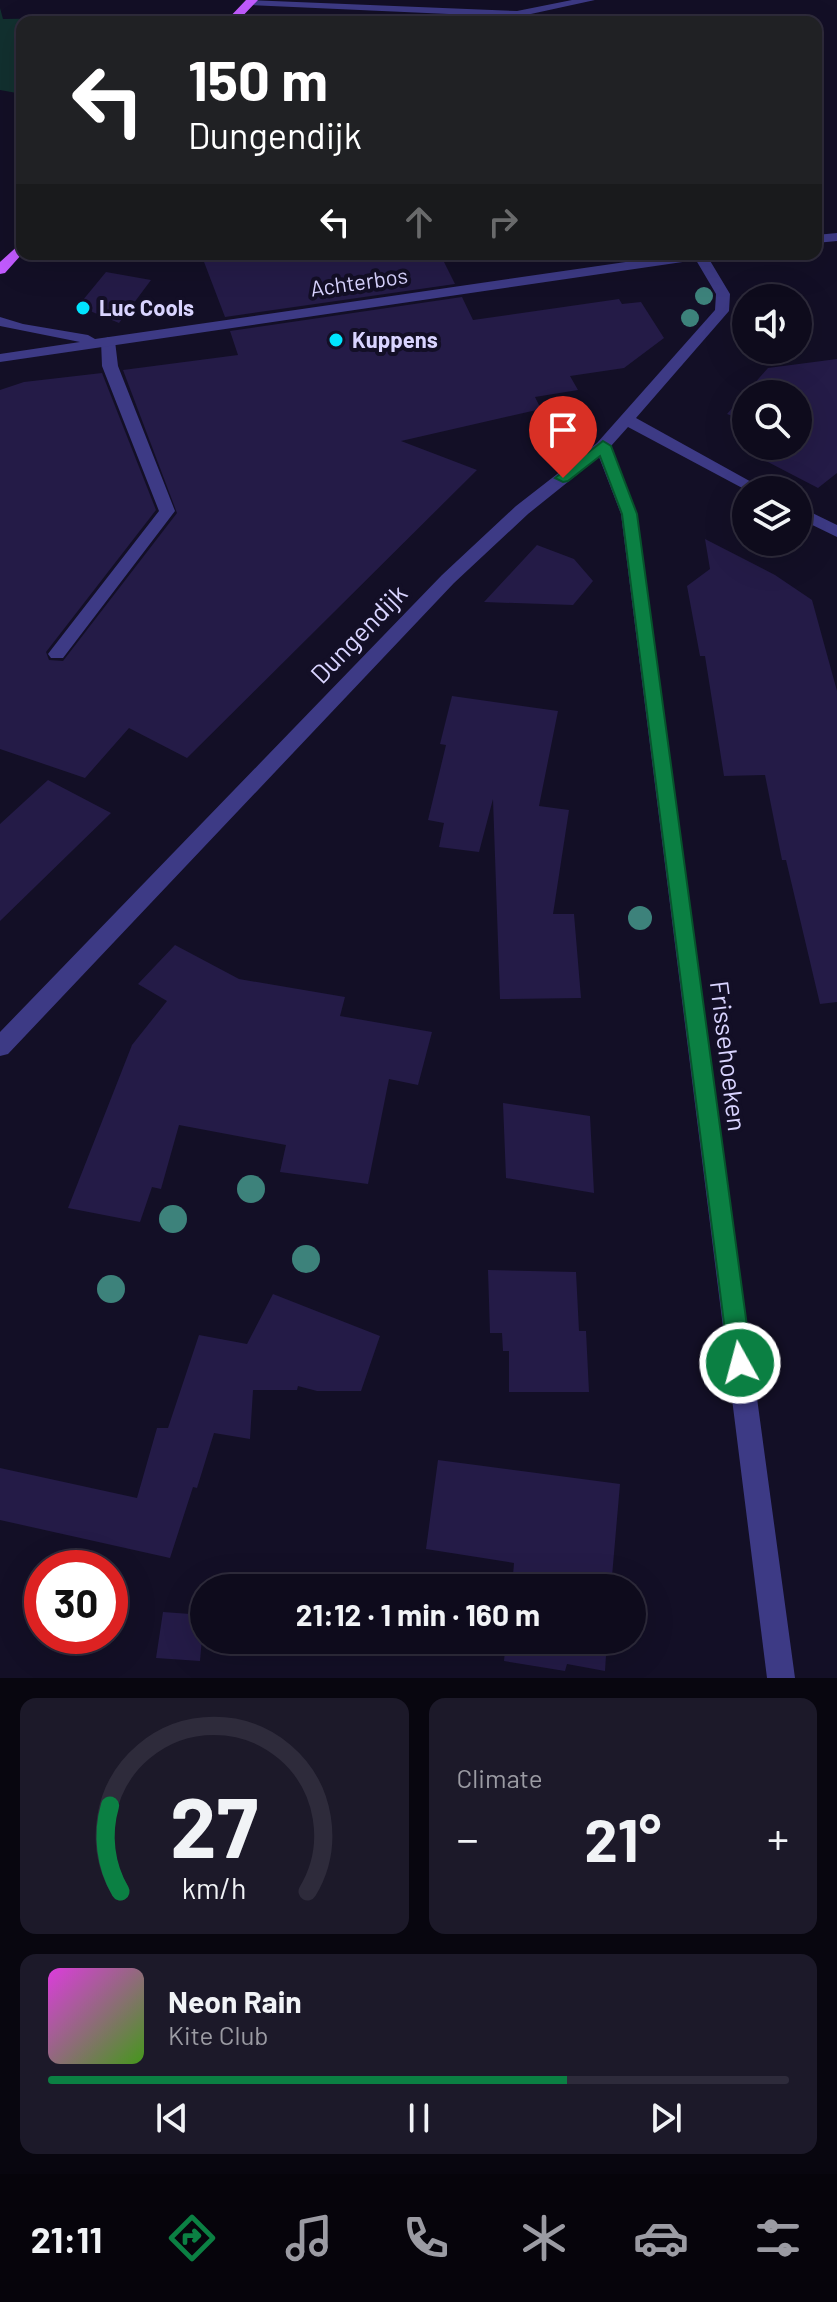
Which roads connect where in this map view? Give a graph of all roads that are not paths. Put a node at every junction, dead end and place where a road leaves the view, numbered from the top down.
1 (589, 0) edge
2 (251, 1) edge
3 (237, 16) edge
4 (16, 253) edge
5 (670, 260) edge
6 (707, 260) edge
7 (0, 270) edge
8 (0, 321) edge
9 (108, 341) junction
10 (0, 358) edge
11 (625, 419) junction
12 (603, 446) junction
13 (732, 476) edge
14 (812, 519) edge
15 (837, 532) edge
16 (57, 654) dead end
17 (0, 1047) edge
18 (781, 1678) edge

1 - 2 street
2 - 3 main road
4 - 7 main road
5 - 9 street, Achterbos
6 - 11 street, Dungendijk
8 - 9 street, Achterbos
9 - 10 street, Achterbos
9 - 16 street
11 - 12 street, Dungendijk
11 - 13 street
12 - 17 street, Dungendijk
12 - 18 street, Frissehoeken
14 - 15 street

